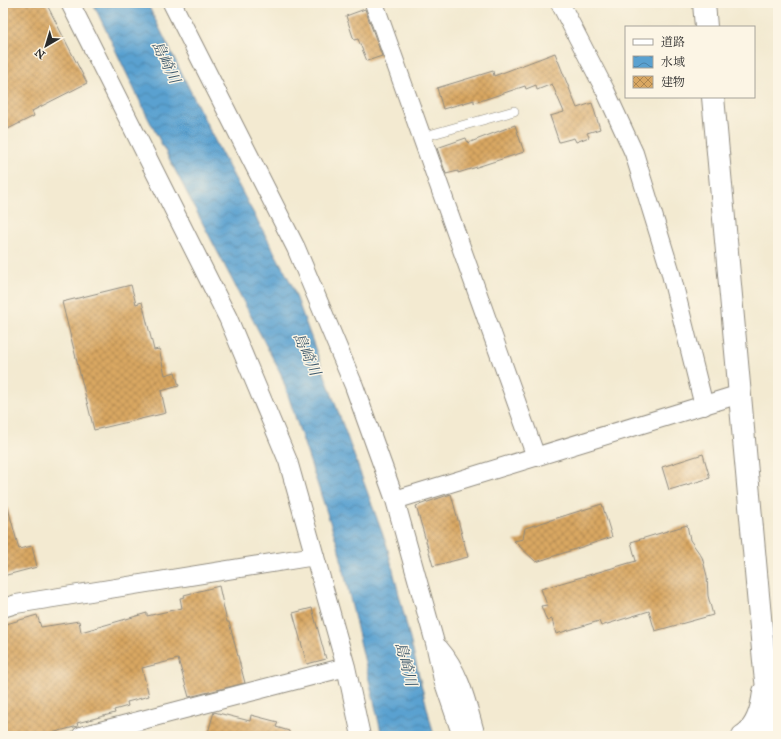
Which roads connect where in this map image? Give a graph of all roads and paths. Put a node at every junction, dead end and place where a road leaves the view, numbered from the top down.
1 (70, 3) edge
2 (172, 3) edge
3 (374, 3) edge
4 (560, 3) edge
5 (704, 3) edge
6 (706, 26) edge
7 (713, 98) edge
8 (514, 111) dead end
9 (422, 137) junction
10 (740, 394) junction
11 (704, 406) junction
12 (536, 457) junction
13 (395, 500) junction
14 (315, 556) junction
15 (3, 608) edge
16 (434, 643) junction
17 (346, 667) junction
18 (765, 672) junction
19 (81, 736) edge
20 (361, 736) edge
21 (462, 736) edge
22 (476, 736) edge
23 (743, 736) edge
24 (773, 736) edge

1 - 14 street
2 - 13 street
3 - 9 street
4 - 11 street
5 - 6 street
7 - 10 street
8 - 9 lane
9 - 12 street
10 - 11 street
10 - 18 street
11 - 12 street
12 - 13 street
13 - 16 street
14 - 15 street
14 - 17 street
16 - 21 street
16 - 22 street
17 - 19 street
17 - 20 street
18 - 23 street
18 - 24 street

